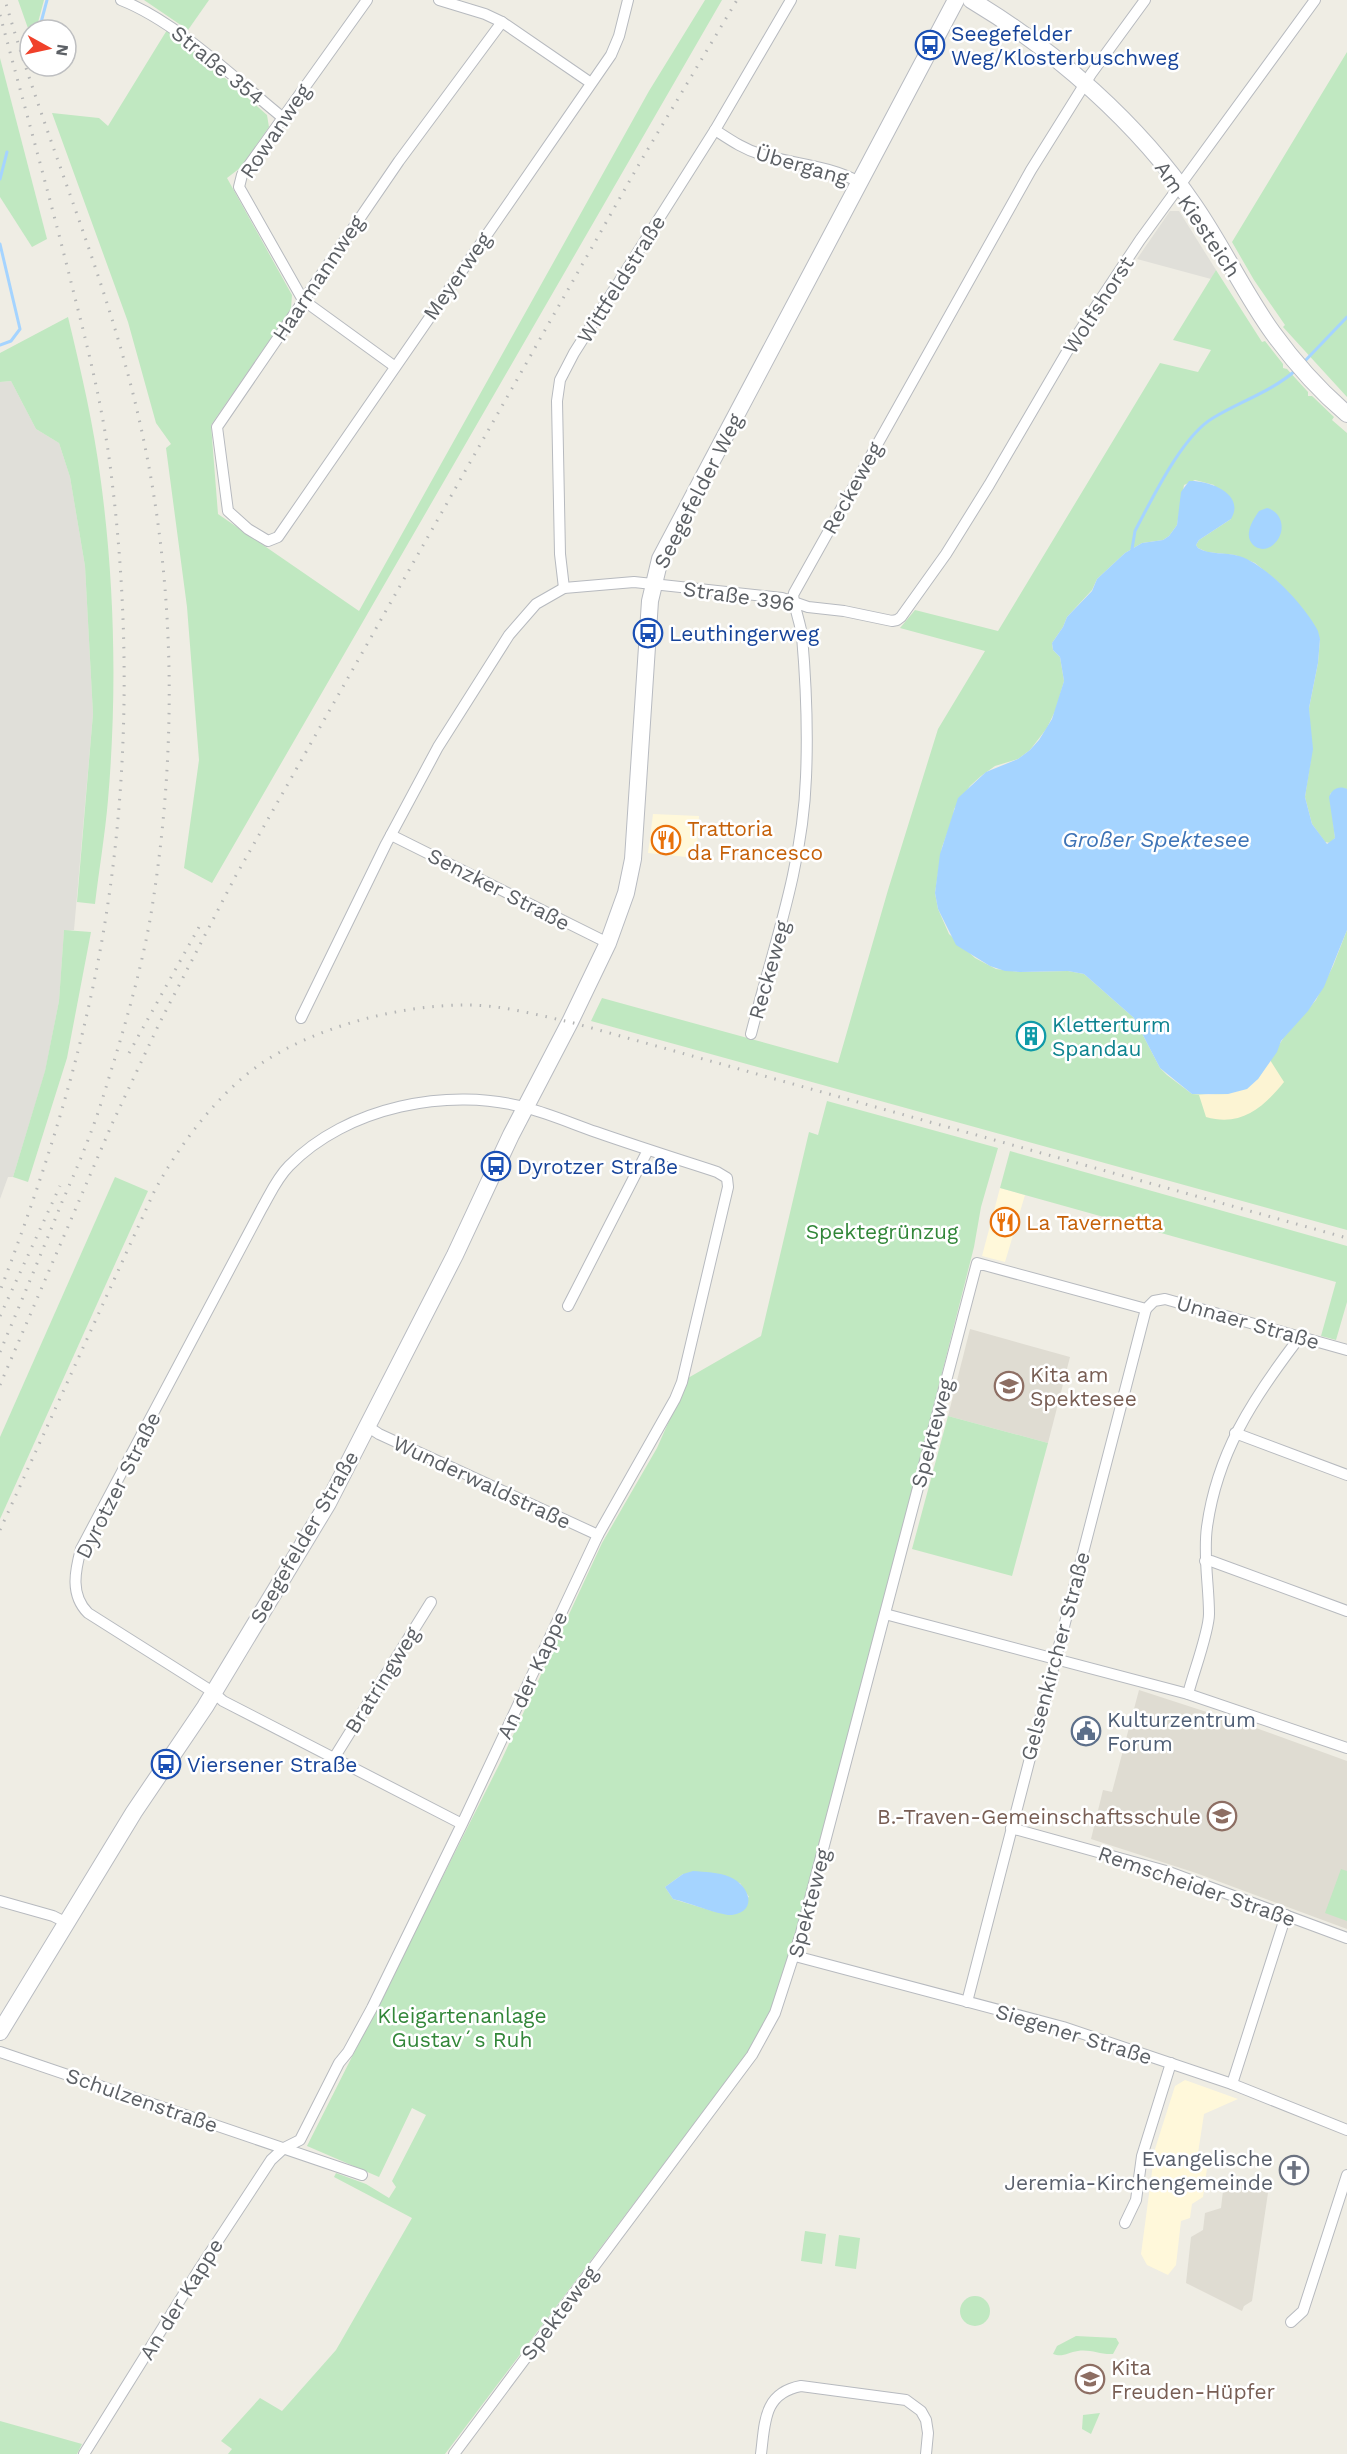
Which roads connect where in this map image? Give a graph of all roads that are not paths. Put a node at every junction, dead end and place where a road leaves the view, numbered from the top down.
1 (121, 0) edge
2 (367, 0) edge
3 (438, 0) edge
4 (628, 0) edge
5 (791, 0) edge
6 (956, 0) edge
7 (971, 0) edge
8 (1145, 0) edge
9 (1314, 0) edge
10 (502, 22) junction
11 (591, 83) junction
12 (1085, 84) junction
13 (282, 117) junction
14 (715, 130) junction
15 (859, 182) junction
16 (1179, 185) junction
17 (303, 300) junction
18 (394, 366) junction
19 (1344, 412) edge
20 (268, 541) joint
21 (652, 585) junction
22 (564, 588) junction
23 (793, 601) junction
24 (897, 620) joint
25 (391, 835) junction
26 (608, 943) junction
27 (301, 1018) dead end
28 (570, 1022) joint
29 (751, 1034) dead end
30 (525, 1107) junction
31 (648, 1150) junction
32 (727, 1178) joint
33 (977, 1263) joint
34 (568, 1306) dead end
35 (1146, 1309) junction
36 (1298, 1336) junction
37 (1347, 1350) edge
38 (367, 1426) junction
39 (1235, 1433) junction
40 (1347, 1475) edge
41 (598, 1535) junction
42 (1205, 1561) junction
43 (431, 1602) dead end
44 (1347, 1611) edge
45 (885, 1614) junction
46 (1054, 1657) junction
47 (213, 1692) junction
48 (1188, 1694) junction
49 (1347, 1748) edge
50 (334, 1758) junction
51 (462, 1824) junction
52 (1011, 1828) junction
53 (0, 1901) edge
54 (1286, 1915) junction
55 (65, 1922) junction
56 (1347, 1938) edge
57 (795, 1956) junction
58 (966, 2002) junction
59 (0, 2032) edge
60 (0, 2052) edge
61 (1171, 2063) junction
62 (1232, 2084) junction
63 (1347, 2130) edge
64 (284, 2148) junction
65 (362, 2175) dead end
66 (1347, 2175) edge
67 (1125, 2223) dead end
68 (1291, 2322) dead end
69 (84, 2454) edge
70 (454, 2454) edge
71 (760, 2454) edge
72 (926, 2454) edge

1 - 13 street, Straße 354
2 - 13 street, Rowanweg
3 - 10 street
4 - 11 street, Meyerweg
5 - 14 street, Wittfeldstraße
6 - 15 street, Seegefelder Weg
7 - 12 street, Am Kiesteich
8 - 12 street, Reckeweg
9 - 16 street, Wolfshorst
10 - 11 street
10 - 17 street, Haarmannweg
11 - 18 street, Meyerweg
12 - 16 street, Am Kiesteich
12 - 23 street, Reckeweg
13 - 17 street, Rowanweg
14 - 15 street, Übergang
14 - 22 street, Wittfeldstraße
15 - 21 street, Seegefelder Weg
16 - 19 street, Am Kiesteich
16 - 24 street, Wolfshorst
17 - 18 street
17 - 20 street, Haarmannweg
18 - 20 street, Meyerweg
21 - 22 street
21 - 23 street, Straße 396
21 - 26 street, Seegefelder Weg
22 - 25 street
23 - 24 street, Straße 396
23 - 29 street, Reckeweg
25 - 26 street, Senzker Straße
25 - 27 street
26 - 28 street, Seegefelder Weg
28 - 30 street, Seegefelder Straße
30 - 31 street, Dyrotzer Straße
30 - 38 street, Seegefelder Straße
30 - 47 street, Dyrotzer Straße
31 - 32 street, Dyrotzer Straße
31 - 34 street
32 - 41 street, An der Kappe
33 - 35 street, Unnaer Straße
33 - 45 street, Spekteweg
35 - 36 street, Unnaer Straße
35 - 46 street, Gelsenkircher Straße
36 - 37 street, Unnaer Straße
36 - 39 street
38 - 41 street, Wunderwaldstraße
38 - 47 street, Seegefelder Straße
39 - 40 street
39 - 42 street
41 - 51 street, An der Kappe
42 - 44 street
42 - 48 street
43 - 50 street, Bratringweg
45 - 46 street
45 - 57 street, Spekteweg
46 - 48 street
46 - 52 street, Gelsenkircher Straße
47 - 50 street
47 - 55 street, Seegefelder Straße
48 - 49 street
50 - 51 street
51 - 64 street, An der Kappe
52 - 54 street, Remscheider Straße
52 - 58 street, Gelsenkircher Straße
53 - 55 street
54 - 56 street, Remscheider Straße
54 - 62 street
55 - 59 street, Seegefelder Straße
57 - 58 street, Siegener Straße
57 - 70 street, Spekteweg
58 - 61 street, Siegener Straße
60 - 64 street, Schulzenstraße
61 - 62 street, Siegener Straße
61 - 67 street
62 - 63 street, Siegener Straße
64 - 65 street
64 - 69 street, An der Kappe
66 - 68 street
71 - 72 street

